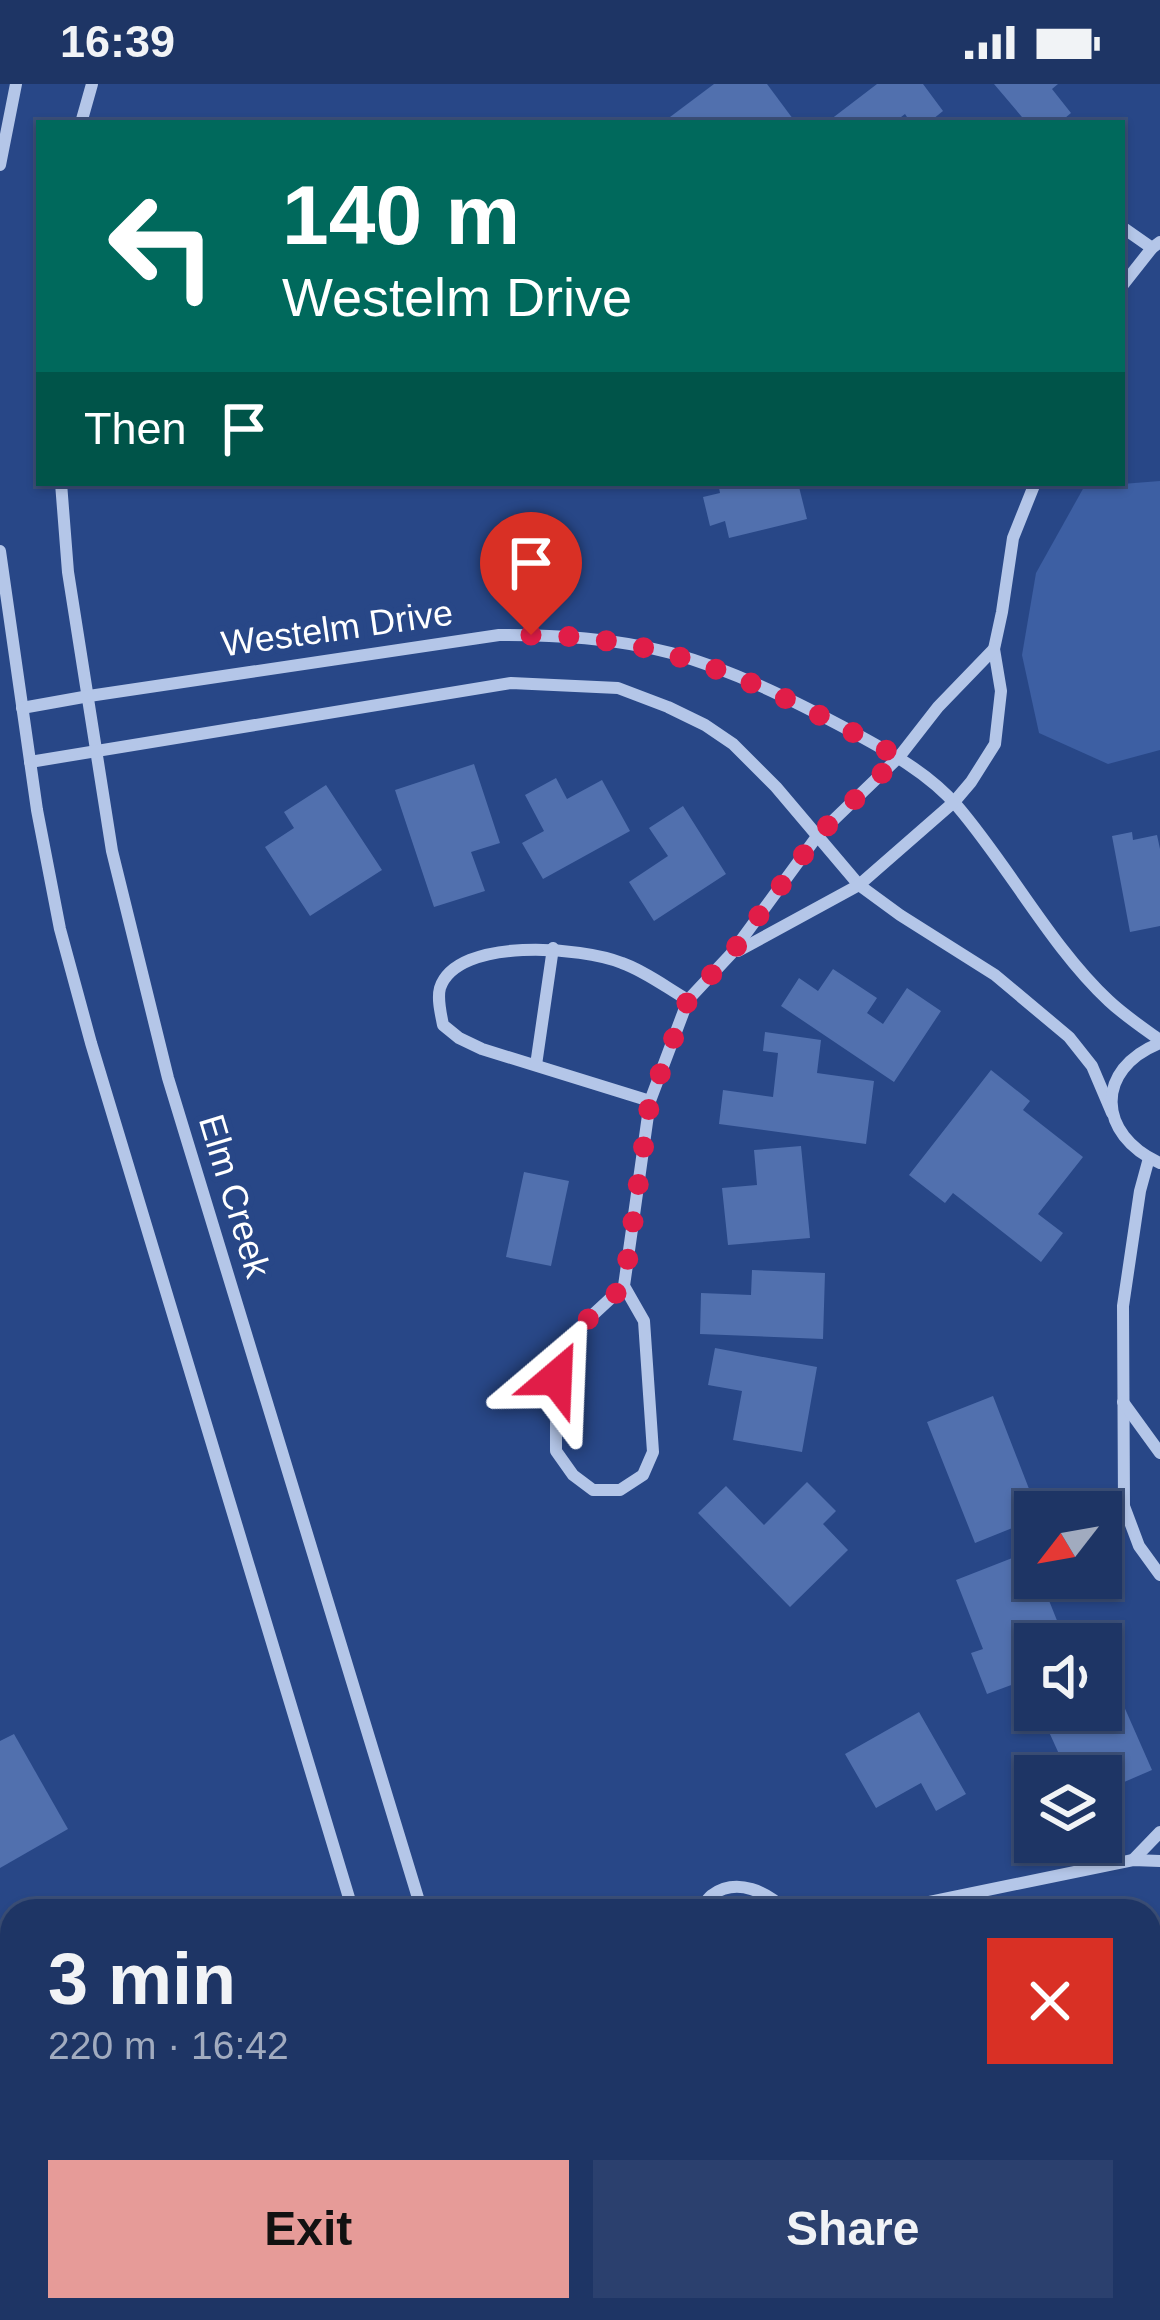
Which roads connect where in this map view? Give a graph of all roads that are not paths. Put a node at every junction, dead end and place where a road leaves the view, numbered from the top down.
1 (16, 84) edge
2 (92, 84) edge
3 (82, 120) edge
4 (0, 165) edge
5 (1125, 229) edge
6 (1156, 245) edge
7 (1125, 282) edge
8 (61, 486) edge
9 (1034, 486) edge
10 (0, 551) edge
11 (994, 649) junction
12 (89, 695) junction
13 (22, 708) junction
14 (98, 752) junction
15 (899, 757) junction
16 (30, 763) junction
17 (954, 802) junction
18 (818, 835) junction
19 (859, 885) junction
20 (553, 948) junction
21 (731, 954) junction
22 (688, 1000) junction
23 (1160, 1042) edge
24 (536, 1065) junction
25 (650, 1101) junction
26 (1112, 1113) junction
27 (1154, 1160) edge
28 (624, 1286) junction
29 (1122, 1401) junction
30 (1160, 1454) edge
31 (1160, 1575) edge
32 (1160, 1832) edge
33 (1133, 1860) junction
34 (1160, 1861) edge
35 (349, 1899) edge
36 (418, 1899) edge
37 (709, 1899) edge
38 (771, 1899) edge
39 (944, 1899) edge

1 - 4 street
2 - 3 street
5 - 6 street
6 - 7 street
8 - 12 street, Elm Creek
9 - 11 street
10 - 13 street
11 - 15 street
11 - 17 street
12 - 13 street, Westelm Drive
12 - 14 street, Elm Creek
12 - 15 street, Westelm Drive
13 - 16 street
14 - 16 street
14 - 18 street
14 - 36 street, Elm Creek
15 - 17 street, Westelm Drive
15 - 18 street
16 - 35 street
17 - 19 street
17 - 23 street, Westelm Drive
18 - 19 street
18 - 21 street
19 - 21 street
19 - 26 street
20 - 22 street
20 - 24 street
20 - 24 street
21 - 22 street
22 - 25 street
23 - 26 street
24 - 25 street
25 - 28 street
26 - 27 street
27 - 29 street
28 - 28 street
29 - 30 street
29 - 31 street
32 - 33 street
33 - 34 street
33 - 39 street
37 - 38 street

